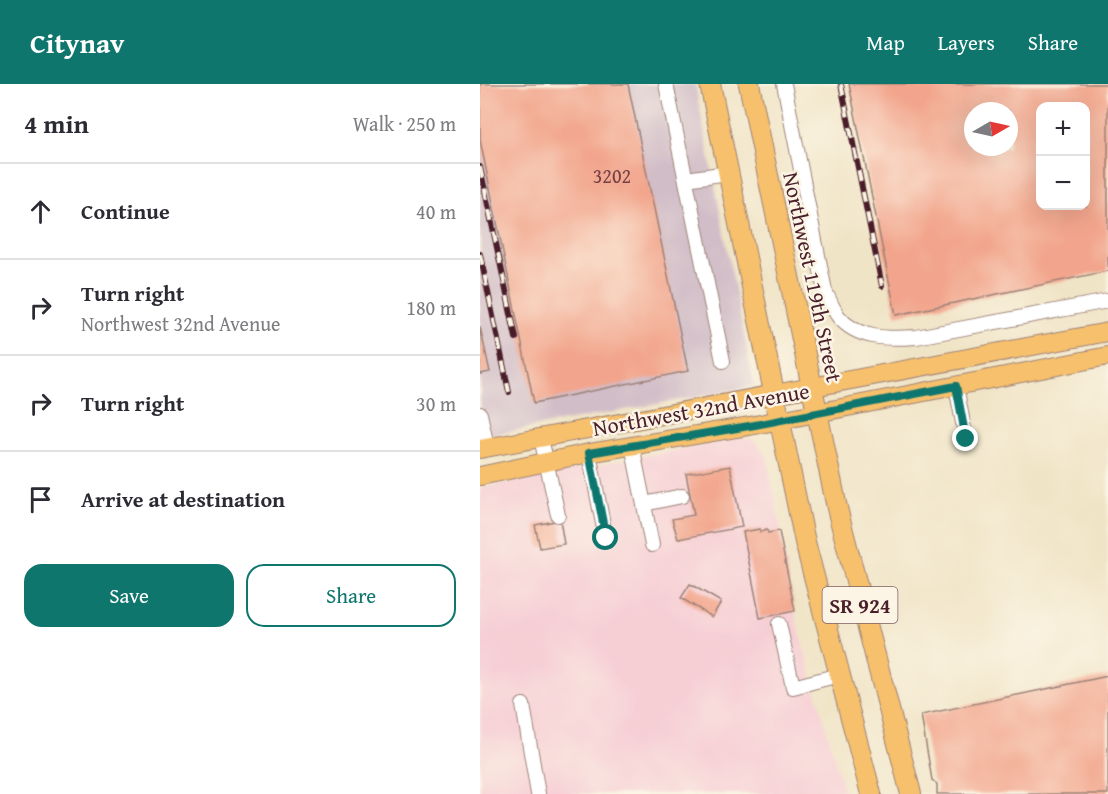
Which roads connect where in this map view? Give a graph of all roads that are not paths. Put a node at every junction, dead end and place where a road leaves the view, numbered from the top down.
1 (666, 84) edge
2 (710, 84) edge
3 (749, 84) edge
4 (784, 84) edge
5 (728, 172) junction
6 (686, 179) junction
7 (1108, 301) edge
8 (1108, 332) edge
9 (1108, 356) edge
10 (723, 361) dead end
11 (956, 386) junction
12 (812, 388) junction
13 (775, 394) junction
14 (818, 413) junction
15 (480, 414) edge
16 (780, 420) junction
17 (541, 438) junction
18 (966, 439) dead end
19 (632, 445) junction
20 (484, 448) edge
21 (589, 453) junction
22 (546, 461) junction
23 (480, 477) edge
24 (682, 496) dead end
25 (644, 504) junction
26 (558, 515) dead end
27 (606, 538) dead end
28 (652, 545) dead end
29 (779, 624) dead end
30 (839, 675) junction
31 (523, 705) dead end
32 (538, 794) edge
33 (871, 794) edge
34 (911, 794) edge

1 - 6 lane
2 - 5 highway, SR 924
3 - 12 highway, Northwest 119th Street / SR 924
4 - 7 lane
5 - 6 lane
5 - 13 highway, SR 924
6 - 10 lane
8 - 12 main road, Northwest 32nd Avenue
9 - 11 main road, Northwest 32nd Avenue
11 - 14 main road, Northwest 32nd Avenue
11 - 18 lane
12 - 13 main road, Northwest 32nd Avenue
12 - 14 highway, Northwest 119th Street / SR 924
13 - 16 highway, SR 924
13 - 17 main road, Northwest 32nd Avenue
14 - 16 main road, Northwest 32nd Avenue
14 - 34 highway, Northwest 119th Street / SR 924
15 - 20 lane
16 - 19 main road, Northwest 32nd Avenue
16 - 30 highway, SR 924
17 - 20 main road, Northwest 32nd Avenue
17 - 22 lane
19 - 21 main road, Northwest 32nd Avenue
19 - 25 lane
21 - 22 main road, Northwest 32nd Avenue
21 - 27 lane
22 - 23 main road, Northwest 32nd Avenue
22 - 26 lane
24 - 25 lane
25 - 28 lane
29 - 30 lane
30 - 33 highway, SR 924
31 - 32 lane

